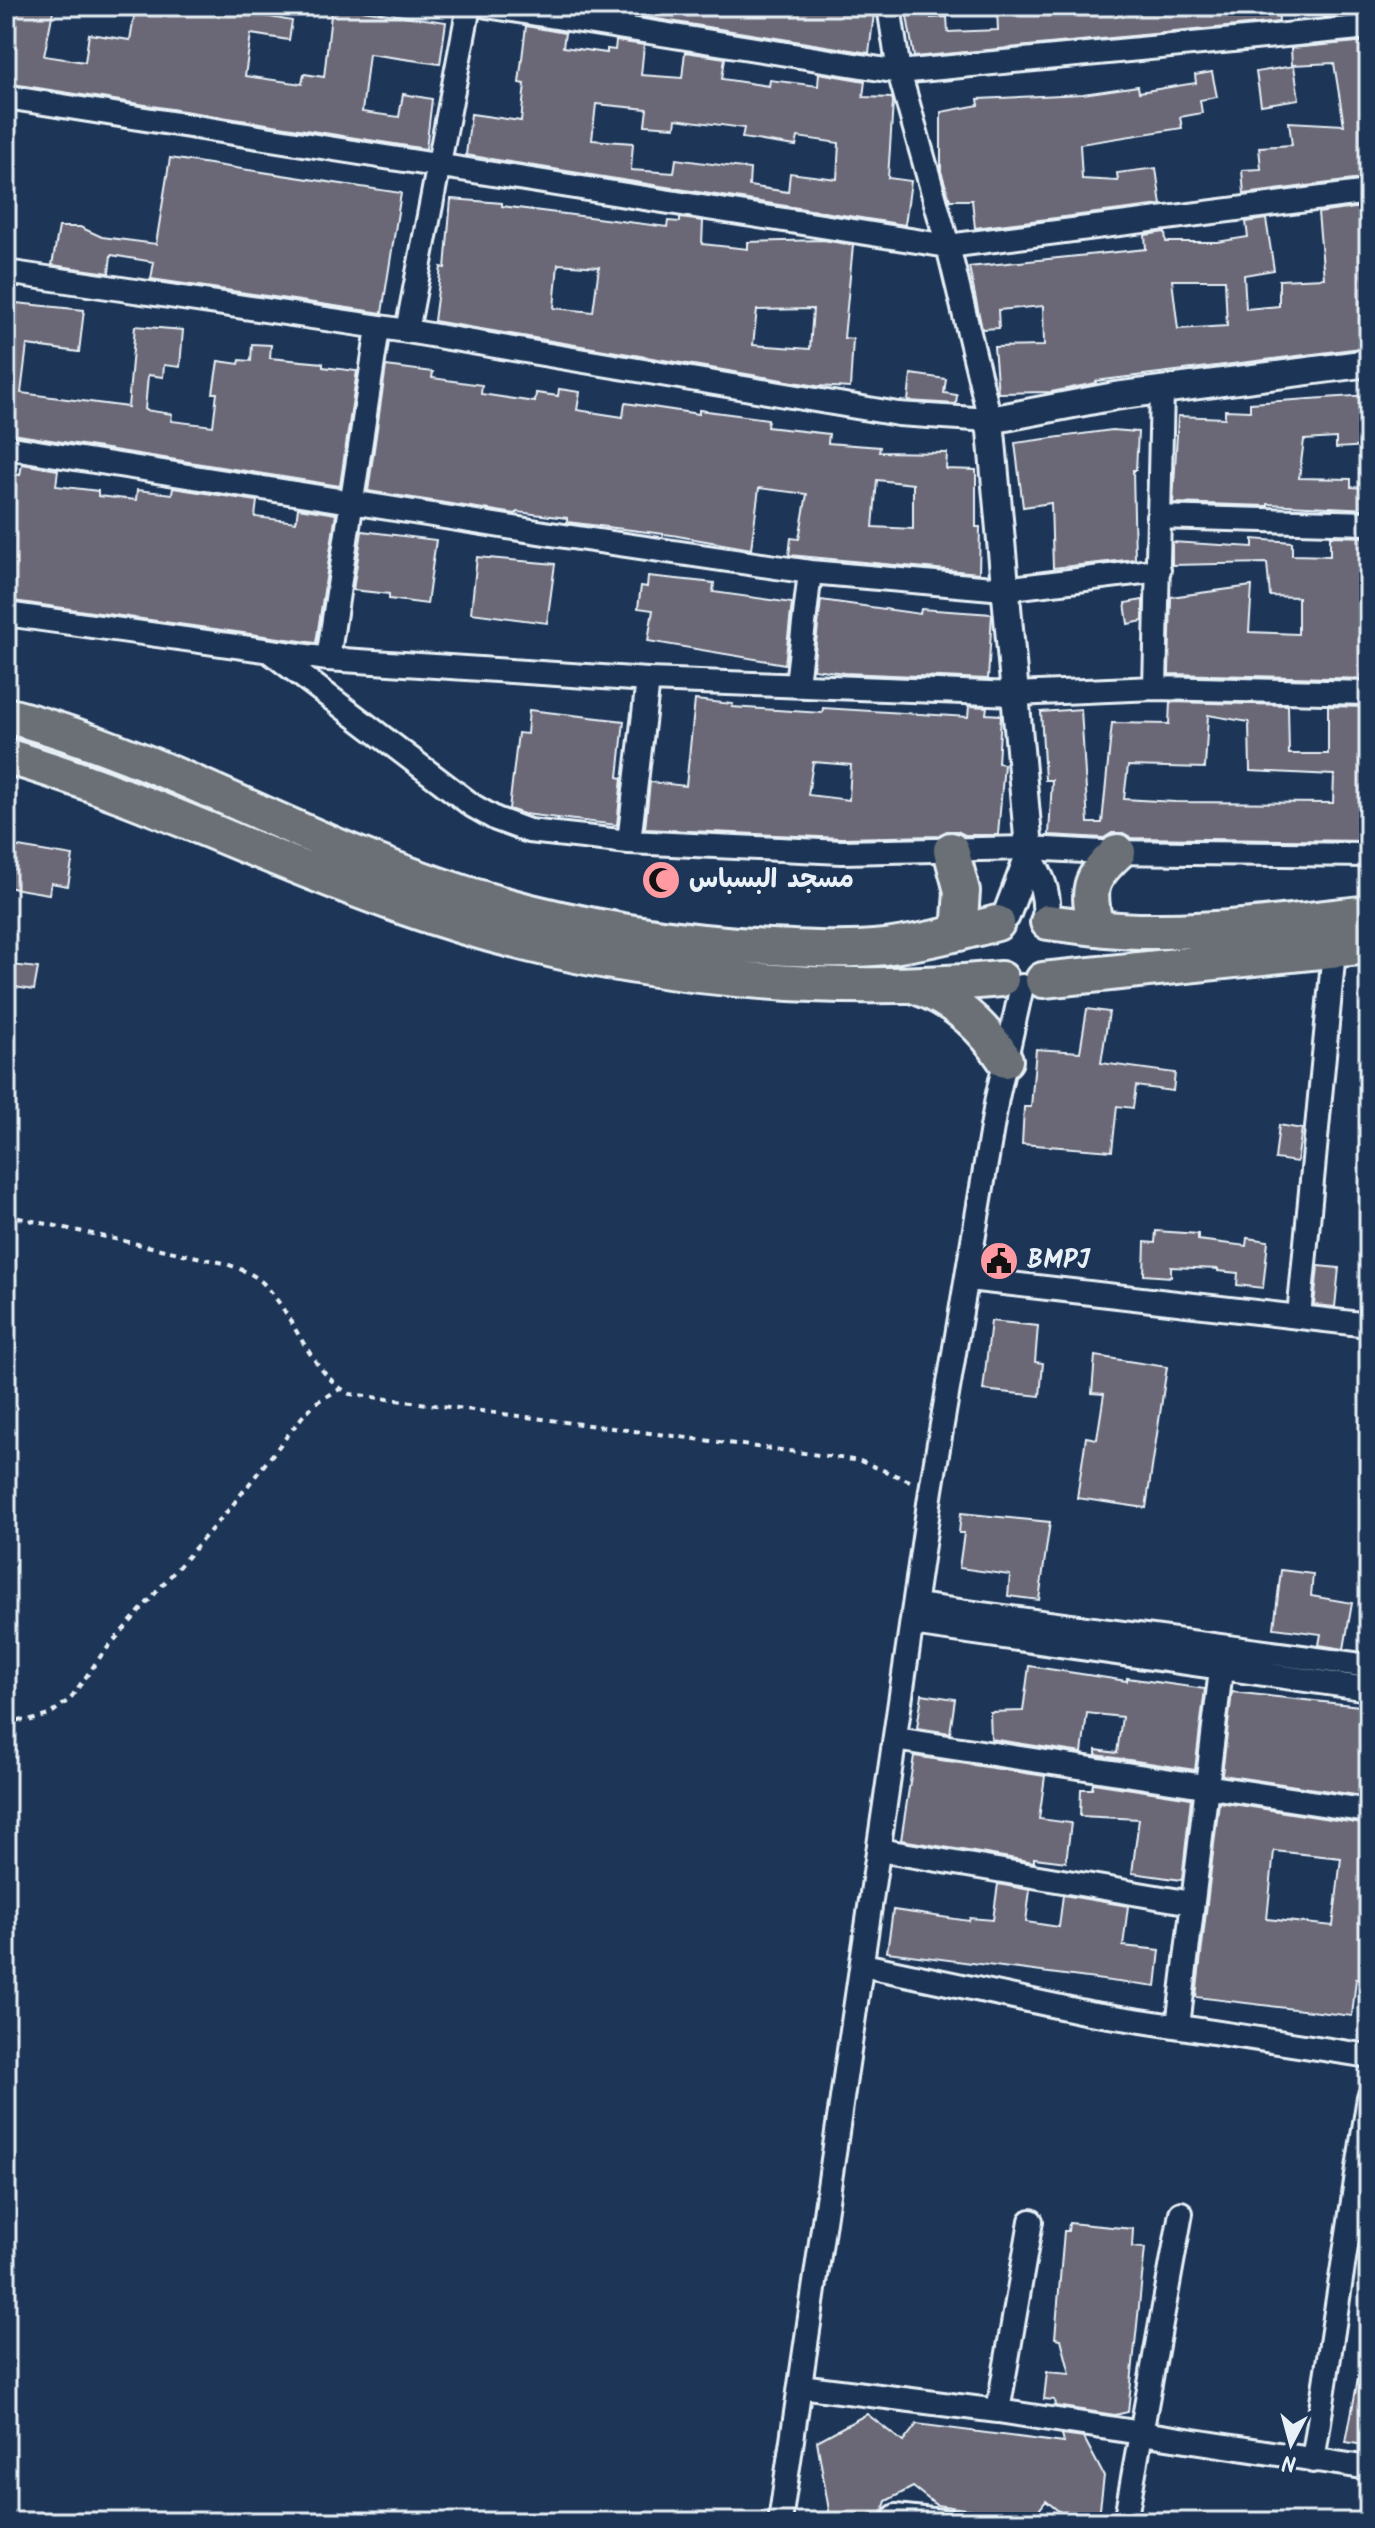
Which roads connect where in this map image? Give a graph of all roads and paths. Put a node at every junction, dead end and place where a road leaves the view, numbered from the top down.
1 (469, 6) edge
2 (487, 6) edge
3 (889, 6) edge
4 (1369, 27) edge
5 (899, 72) junction
6 (6, 97) edge
7 (438, 166) junction
8 (1369, 192) edge
9 (948, 246) junction
10 (6, 272) edge
11 (378, 328) junction
12 (407, 331) junction
13 (1369, 363) edge
14 (1162, 390) junction
15 (990, 420) junction
16 (6, 447) edge
17 (353, 502) junction
18 (1158, 517) junction
19 (1369, 523) edge
20 (1159, 570) junction
21 (810, 572) junction
22 (1004, 589) junction
23 (6, 614) edge
24 (268, 651) junction
25 (328, 659) junction
26 (648, 680) junction
27 (797, 684) junction
28 (1155, 688) junction
29 (1369, 693) edge
30 (1015, 694) junction
31 (6, 715) edge
32 (6, 756) edge
33 (629, 842) junction
34 (951, 850) junction
35 (1118, 852) junction
36 (1029, 853) junction
37 (1369, 855) edge
38 (1369, 913) edge
39 (1002, 919) junction
40 (1047, 921) junction
41 (1096, 928) junction
42 (959, 933) junction
43 (1369, 946) edge
44 (1334, 951) junction
45 (1022, 981) junction
46 (914, 985) junction
47 (1005, 1060) junction
48 (6, 1215) edge
49 (968, 1279) junction
50 (1299, 1316) junction
51 (1369, 1325) edge
52 (340, 1389) junction
53 (931, 1490) junction
54 (913, 1614) junction
55 (1369, 1666) edge
56 (1221, 1670) junction
57 (1369, 1689) edge
58 (6, 1719) edge
59 (895, 1739) junction
60 (1206, 1784) junction
61 (1369, 1811) edge
62 (879, 1850) junction
63 (1192, 1903) junction
64 (863, 1965) junction
65 (1178, 2026) junction
66 (1369, 2056) edge
67 (1369, 2102) edge
68 (1181, 2213) dead end
69 (1031, 2221) dead end
70 (800, 2386) junction
71 (998, 2411) junction
72 (1139, 2433) junction
73 (1313, 2461) junction
74 (1369, 2468) edge
75 (896, 2516) dead end
76 (780, 2522) edge
77 (951, 2522) edge
78 (1125, 2522) edge

1 - 7 street
2 - 5 street
3 - 5 street
4 - 5 street
5 - 9 street
6 - 7 street
7 - 9 street
7 - 12 street
8 - 9 street
9 - 15 street
10 - 11 street
11 - 12 street
11 - 17 street
12 - 15 street
13 - 14 street
14 - 15 street
14 - 18 street
15 - 22 street
16 - 17 street
17 - 21 street
17 - 25 street
18 - 19 street
18 - 20 street
20 - 22 street
20 - 28 street
21 - 22 street
21 - 27 street
22 - 30 street
23 - 24 street
24 - 25 street
24 - 33 street
25 - 26 street
26 - 27 street
26 - 33 street
27 - 30 street
28 - 29 street
28 - 30 street
30 - 36 street
31 - 42 main road
32 - 46 main road
33 - 34 street
34 - 36 street
34 - 42 main road
35 - 36 street
35 - 37 street
35 - 41 main road
36 - 39 street
36 - 40 street
38 - 41 main road
39 - 40 main road
39 - 42 main road
39 - 45 main road
40 - 41 main road
40 - 45 main road
43 - 44 main road
44 - 45 main road
44 - 50 street
45 - 46 main road
45 - 47 street
46 - 47 main road
47 - 49 street
48 - 52 path
49 - 50 street
49 - 53 street
50 - 51 street
52 - 53 path
52 - 58 path
53 - 54 street
54 - 55 street
54 - 56 street
54 - 59 street
56 - 57 street
56 - 60 street
59 - 60 street
59 - 62 street
60 - 61 street
60 - 63 street
62 - 63 street
62 - 64 street
63 - 65 street
64 - 65 street
64 - 70 street
65 - 66 street
67 - 73 street
68 - 72 street
69 - 71 street
70 - 71 street
70 - 76 street
71 - 72 street
72 - 73 street
72 - 78 street
73 - 74 street
75 - 77 street

